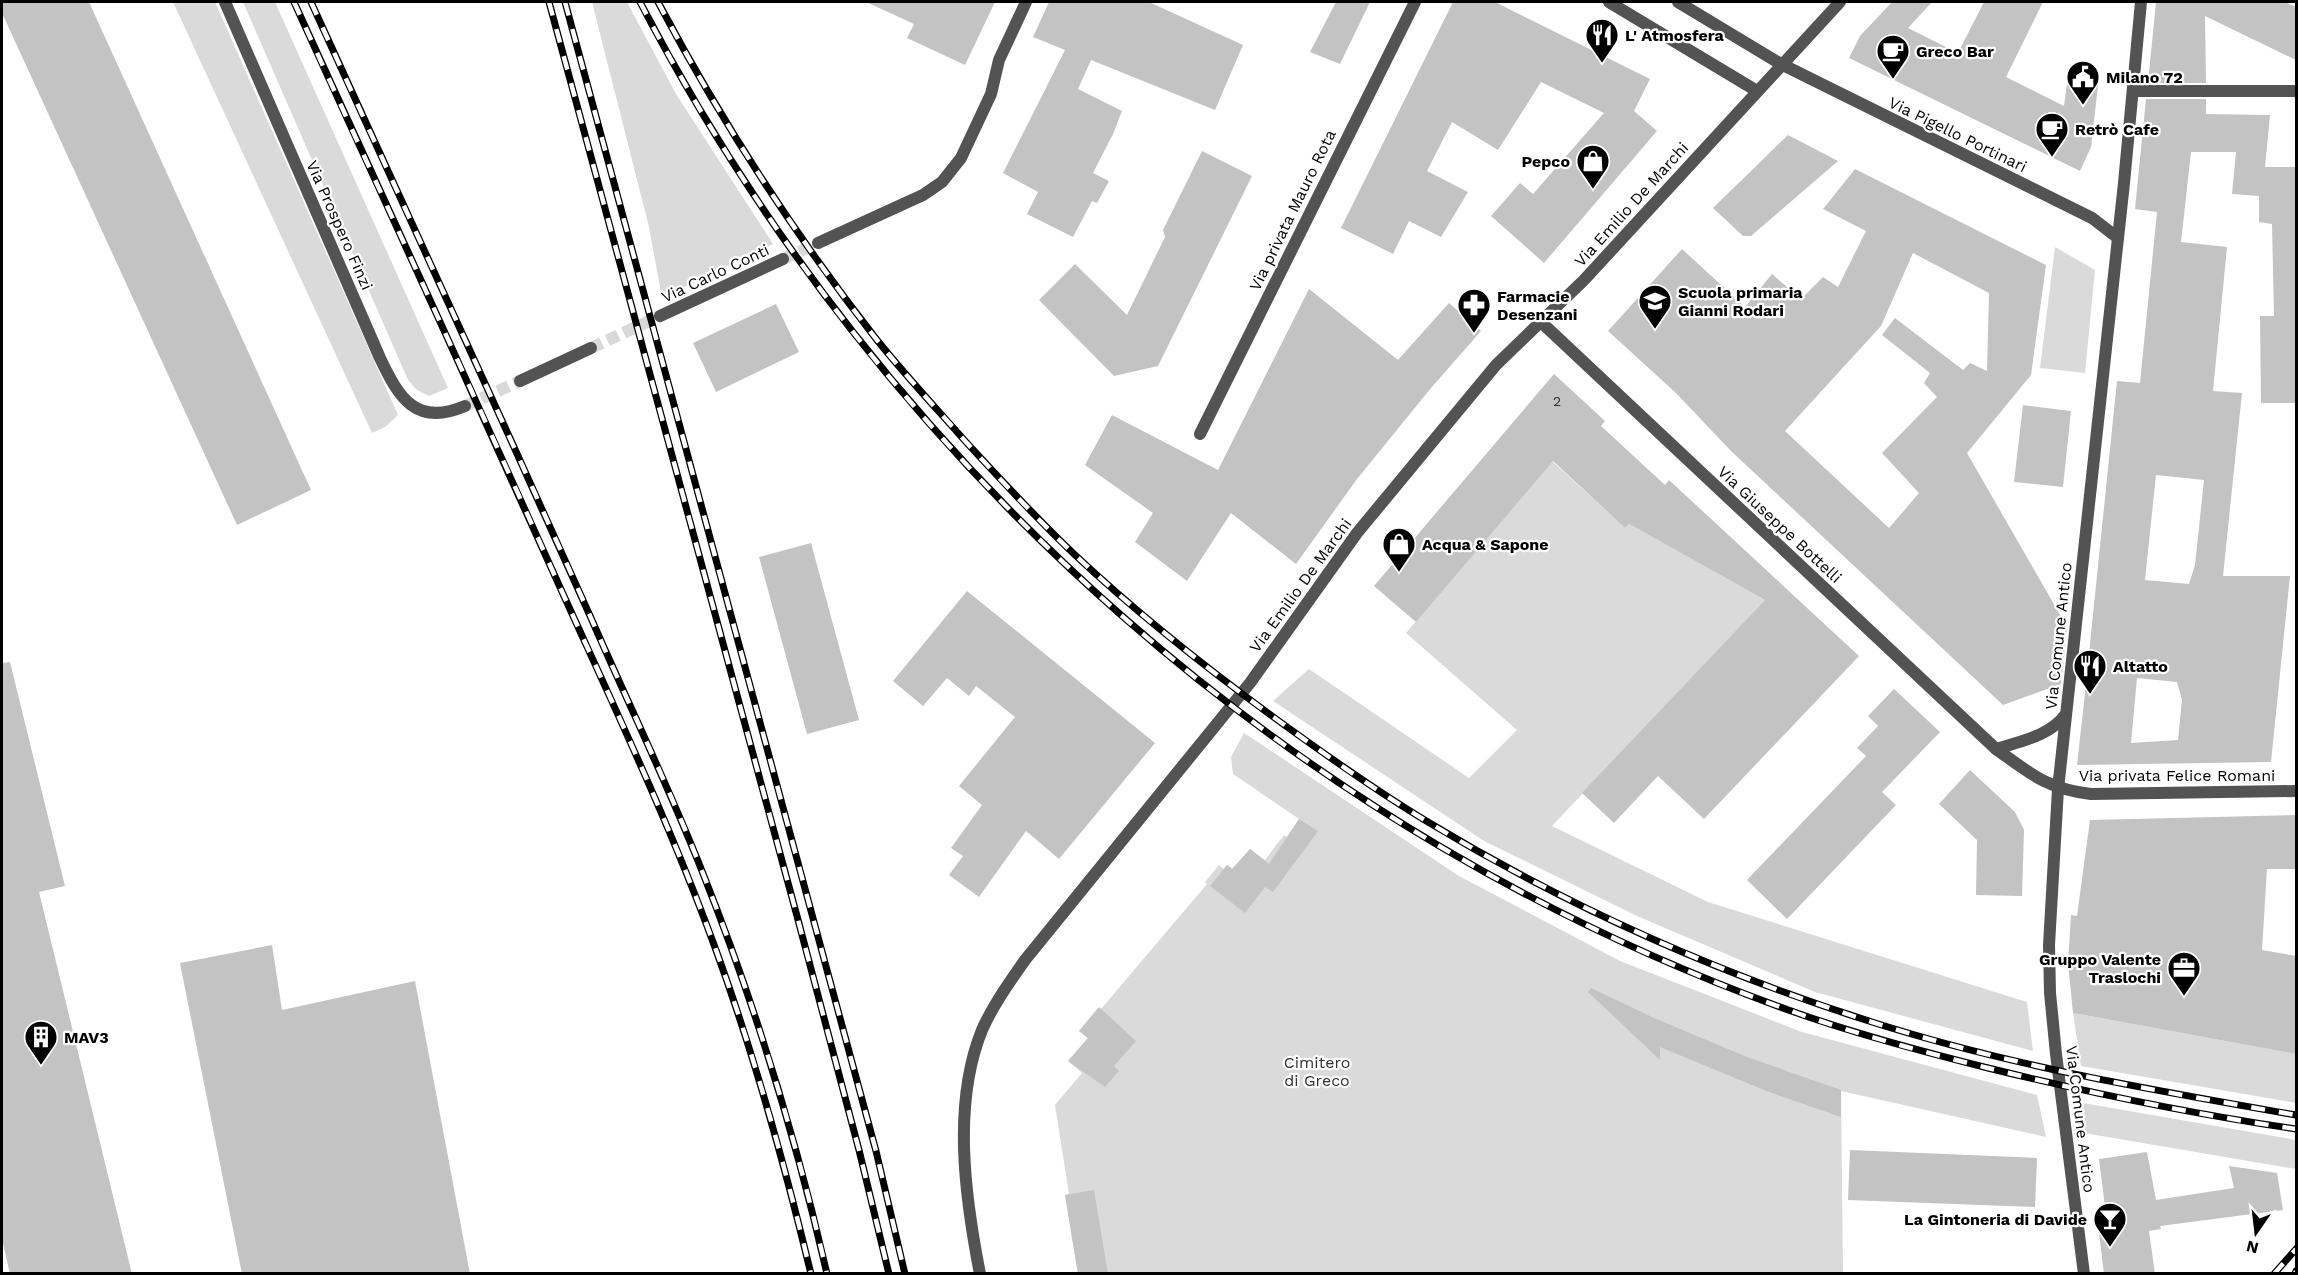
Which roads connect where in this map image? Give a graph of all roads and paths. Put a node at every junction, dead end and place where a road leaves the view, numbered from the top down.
1 (225, 2) edge
2 (1026, 2) edge
3 (1415, 2) edge
4 (1609, 2) edge
5 (1678, 2) edge
6 (1840, 2) edge
7 (2141, 2) edge
8 (1781, 64) junction
9 (1756, 91) junction
10 (2133, 91) junction
11 (2296, 91) edge
12 (2118, 238) junction
13 (818, 243) tunnel mouth
14 (783, 260) tunnel mouth
15 (660, 316) tunnel mouth
16 (1541, 322) junction
17 (591, 348) tunnel mouth
18 (520, 381) tunnel mouth
19 (465, 406) tunnel mouth
20 (1200, 434) dead end
21 (2067, 712) junction
22 (1996, 749) junction
23 (2058, 789) junction
24 (2296, 791) edge
25 (980, 1274) edge
26 (2084, 1274) edge

1 - 19 street, Via Prospero Finzi
2 - 13 street
3 - 20 street, Via privata Mauro Rota
4 - 9 street
5 - 8 street, Via Pigello Portinari
6 - 8 street, Via Emilio De Marchi
7 - 10 street, Via Comune Antico
8 - 9 street, Via Emilio De Marchi
8 - 12 street, Via Pigello Portinari
9 - 16 street, Via Emilio De Marchi
10 - 11 street
10 - 12 street, Via Comune Antico
12 - 21 street, Via Comune Antico
14 - 15 street, Via Carlo Conti
16 - 22 street, Via Giuseppe Bottelli
16 - 25 street, Via Emilio De Marchi
17 - 18 street
21 - 22 street
21 - 23 street, Via Comune Antico
22 - 23 street, Via Giuseppe Bottelli
23 - 24 street, Via privata Felice Romani
23 - 26 street, Via Comune Antico

